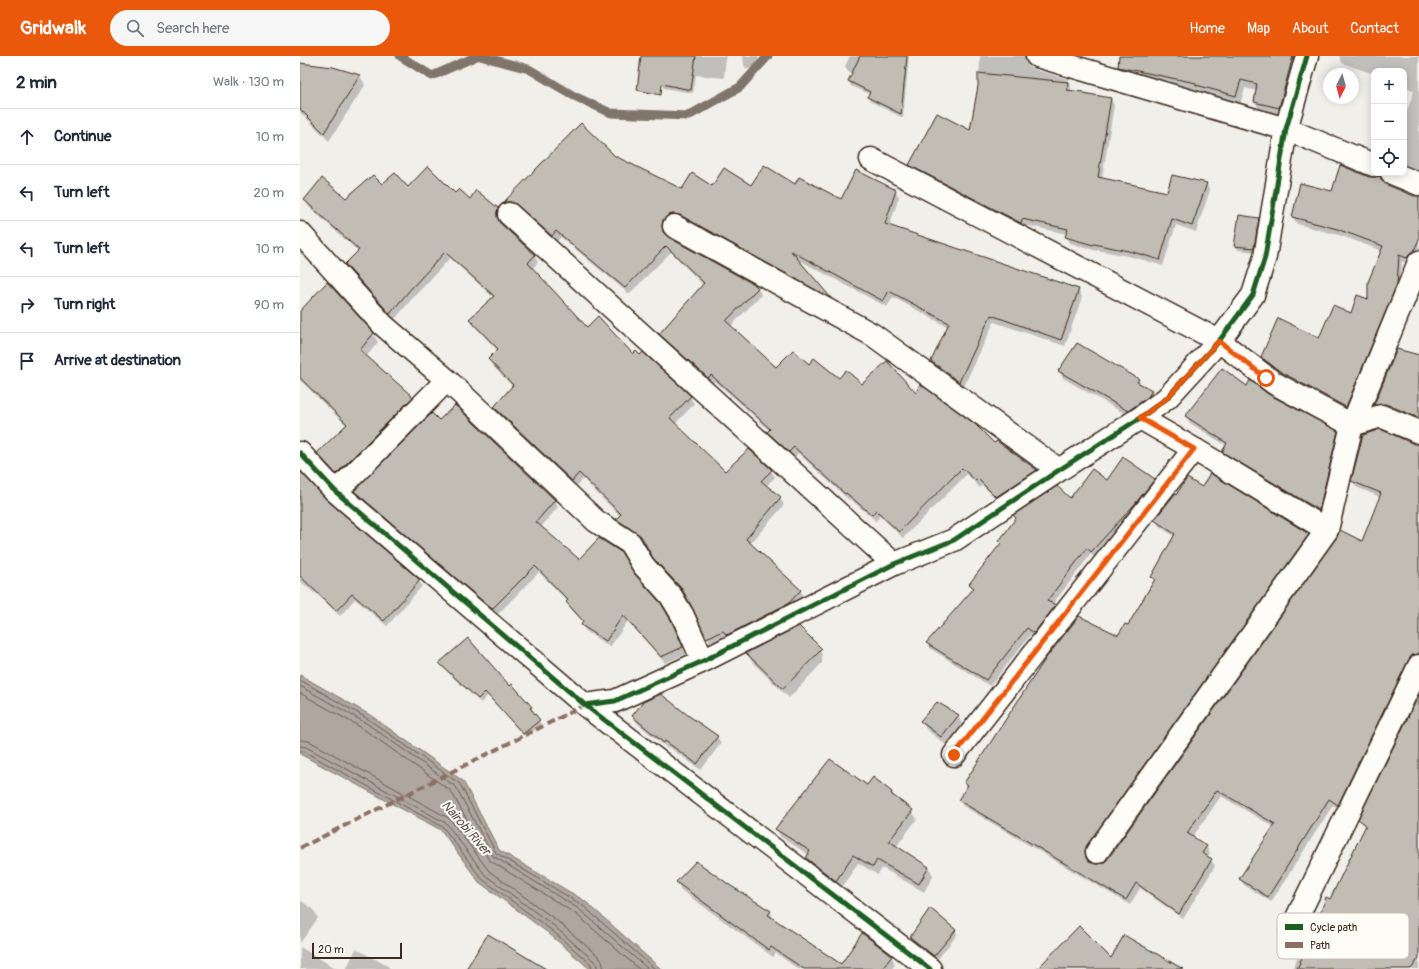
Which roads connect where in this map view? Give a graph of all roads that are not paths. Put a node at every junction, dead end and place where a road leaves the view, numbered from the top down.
1 (1037, 56) edge
2 (1306, 56) edge
3 (1286, 129) junction
4 (871, 159) dead end
5 (1371, 165) edge
6 (1399, 176) edge
7 (1419, 184) edge
8 (509, 214) dead end
9 (674, 226) dead end
10 (300, 233) edge
11 (1419, 262) edge
12 (1219, 341) junction
13 (448, 380) junction
14 (1140, 418) junction
15 (1352, 425) junction
16 (1419, 432) edge
17 (1194, 449) junction
18 (300, 454) edge
19 (1059, 470) junction
20 (335, 491) junction
21 (1327, 530) junction
22 (894, 564) junction
23 (703, 661) junction
24 (1419, 666) edge
25 (585, 705) junction
26 (954, 755) dead end
27 (1097, 852) dead end
28 (1299, 913) edge
29 (930, 969) edge

1 - 3 street
2 - 3 street
3 - 5 street
3 - 12 street
4 - 12 street
6 - 7 street
8 - 22 street
9 - 19 street
10 - 13 street
11 - 15 street
12 - 14 street
12 - 15 street
13 - 20 street
13 - 23 street
14 - 17 street
14 - 19 street
15 - 16 street
15 - 21 street
17 - 21 street
17 - 26 street
18 - 20 street
19 - 22 street
20 - 25 street
21 - 27 street
22 - 23 street
23 - 25 street
24 - 28 street
25 - 29 street

